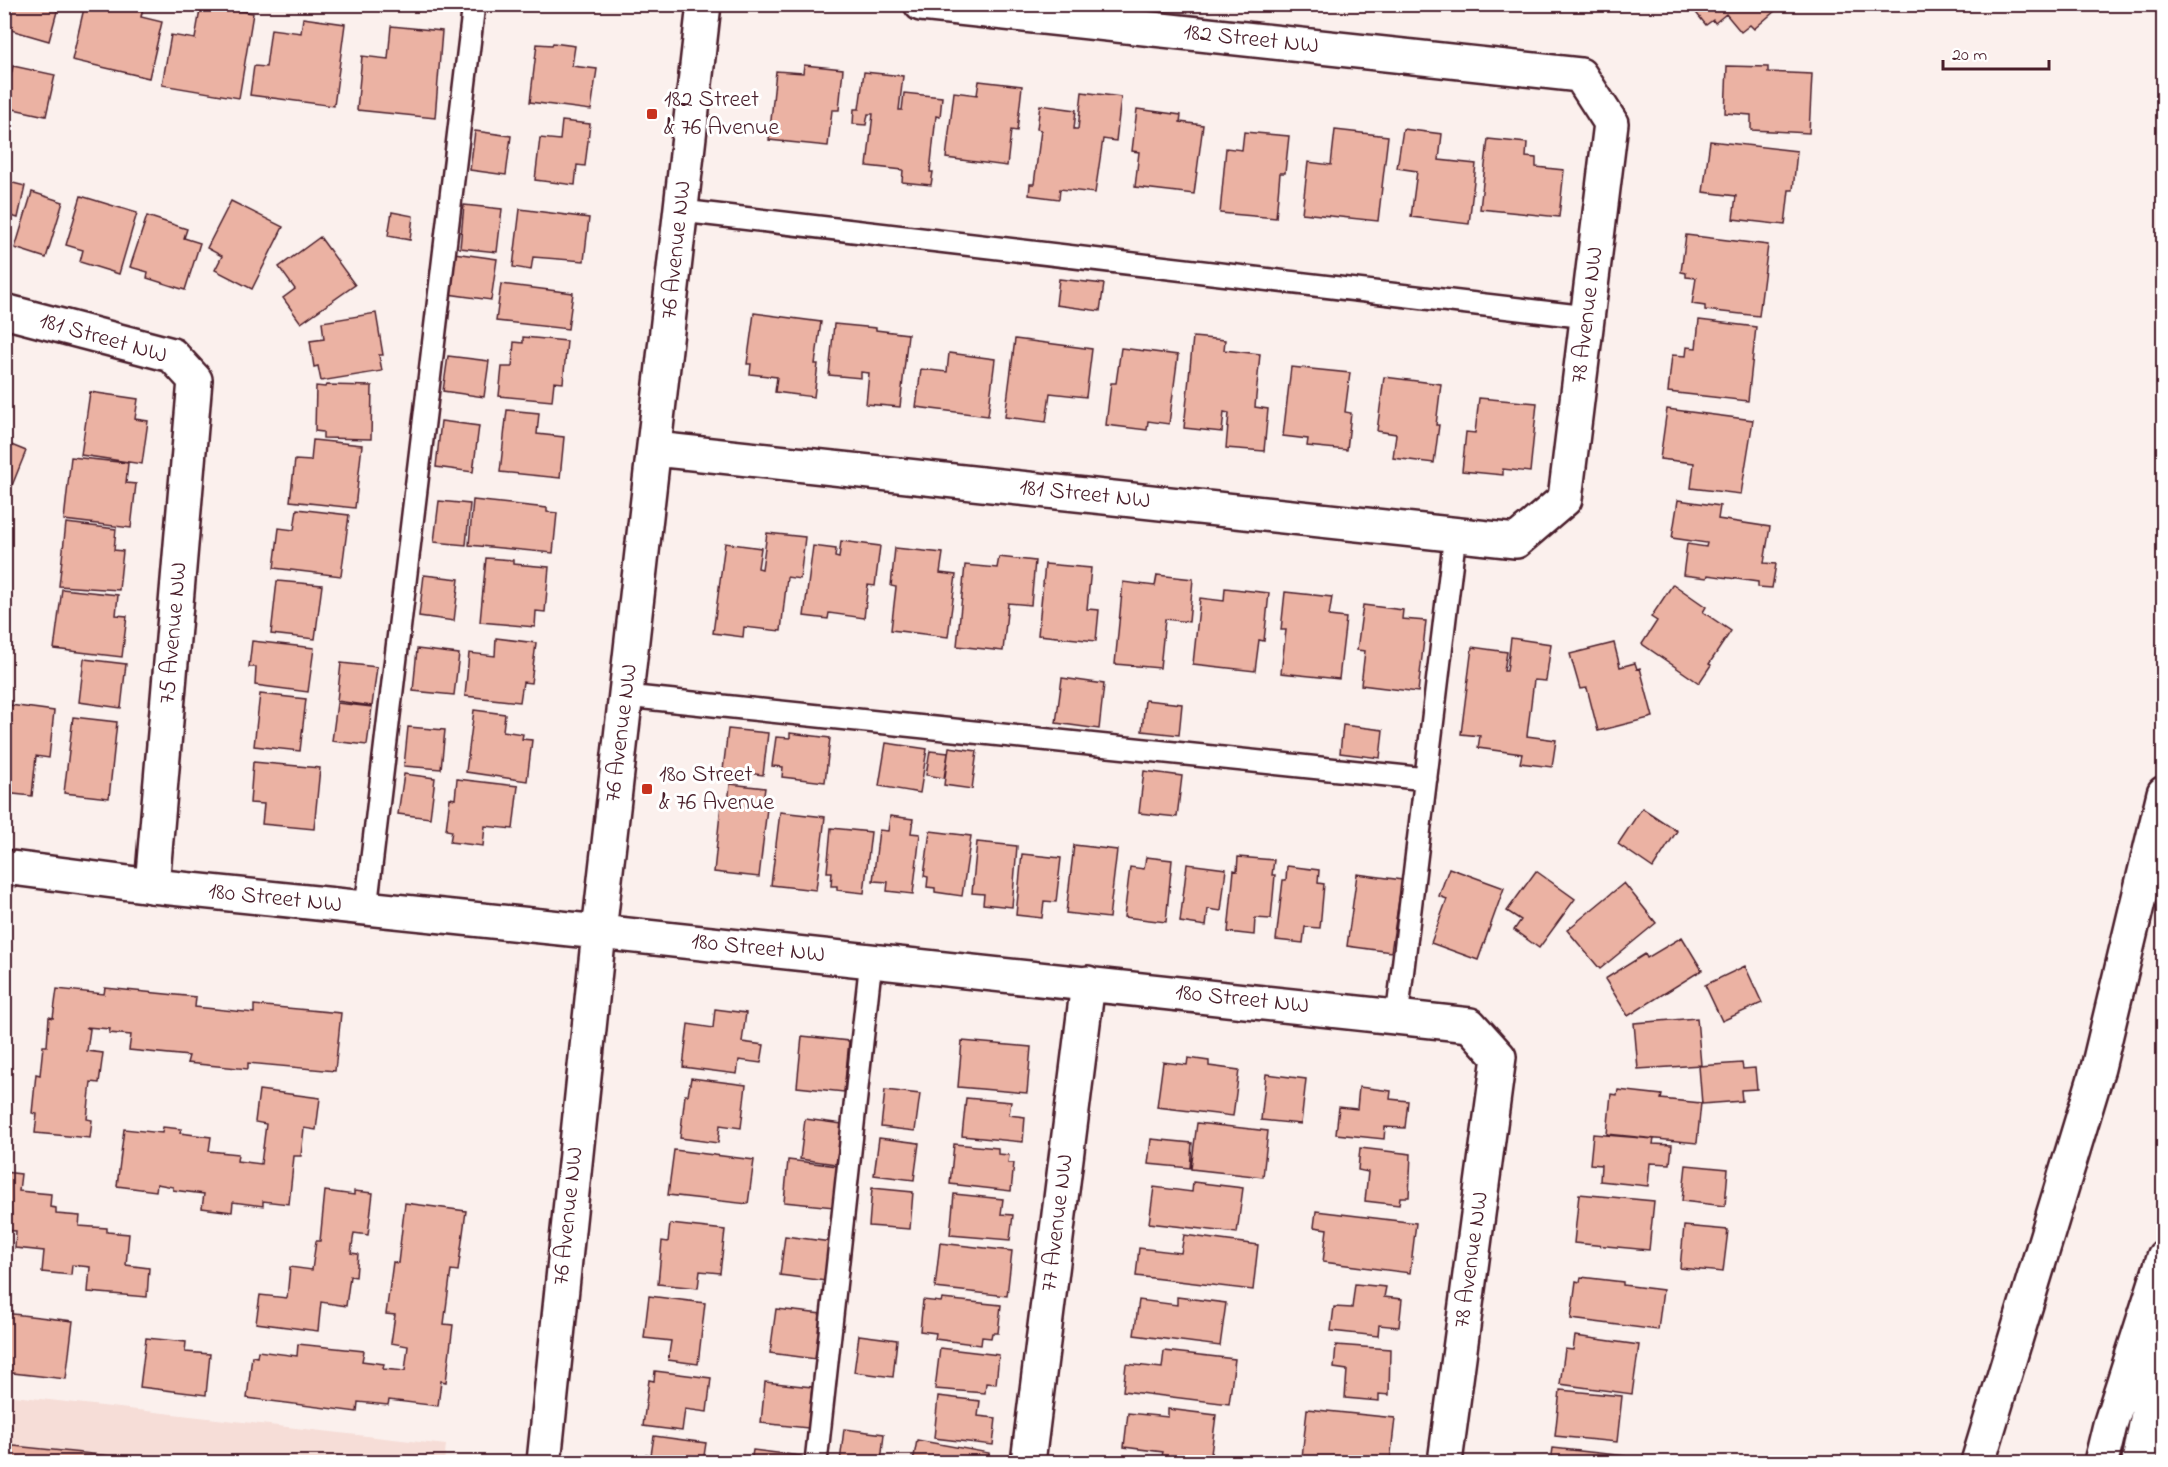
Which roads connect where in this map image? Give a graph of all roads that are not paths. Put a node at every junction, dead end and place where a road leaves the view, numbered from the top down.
1 (474, 4) edge
2 (704, 4) edge
3 (921, 4) edge
4 (1580, 75) joint
5 (682, 210) junction
6 (4, 311) edge
7 (1587, 317) junction
8 (195, 380) joint
9 (655, 449) junction
10 (1455, 534) junction
11 (1516, 541) joint
12 (626, 696) junction
13 (1426, 779) junction
14 (2163, 793) edge
15 (4, 867) edge
16 (152, 886) junction
17 (366, 908) junction
18 (599, 932) junction
19 (871, 960) junction
20 (1088, 983) junction
21 (1397, 1017) junction
22 (1499, 1057) joint
23 (2163, 1257) edge
24 (2163, 1329) edge
25 (544, 1462) edge
26 (816, 1462) edge
27 (1028, 1462) edge
28 (1445, 1462) edge
29 (1978, 1462) edge
30 (2101, 1462) edge
31 (2139, 1462) edge

1 - 17 lane
2 - 5 main road, 76 Avenue NW
3 - 4 main road, 182 Street NW
4 - 7 main road, 78 Avenue NW
5 - 7 lane
5 - 9 main road, 76 Avenue NW
6 - 8 main road, 181 Street NW
7 - 11 main road, 78 Avenue NW
8 - 16 main road, 75 Avenue NW
9 - 10 main road, 181 Street NW
9 - 12 main road, 76 Avenue NW
10 - 11 main road, 181 Street NW
10 - 13 lane
12 - 13 lane
12 - 18 main road, 76 Avenue NW
13 - 21 lane
14 - 29 main road
15 - 16 main road, 180 Street NW
16 - 17 main road, 180 Street NW
17 - 18 main road, 180 Street NW
18 - 19 main road, 180 Street NW
18 - 25 main road, 76 Avenue NW
19 - 20 main road, 180 Street NW
19 - 26 lane
20 - 21 main road, 180 Street NW
20 - 27 main road, 77 Avenue NW
21 - 22 main road, 180 Street NW
22 - 28 main road, 78 Avenue NW
23 - 30 main road
24 - 31 main road

